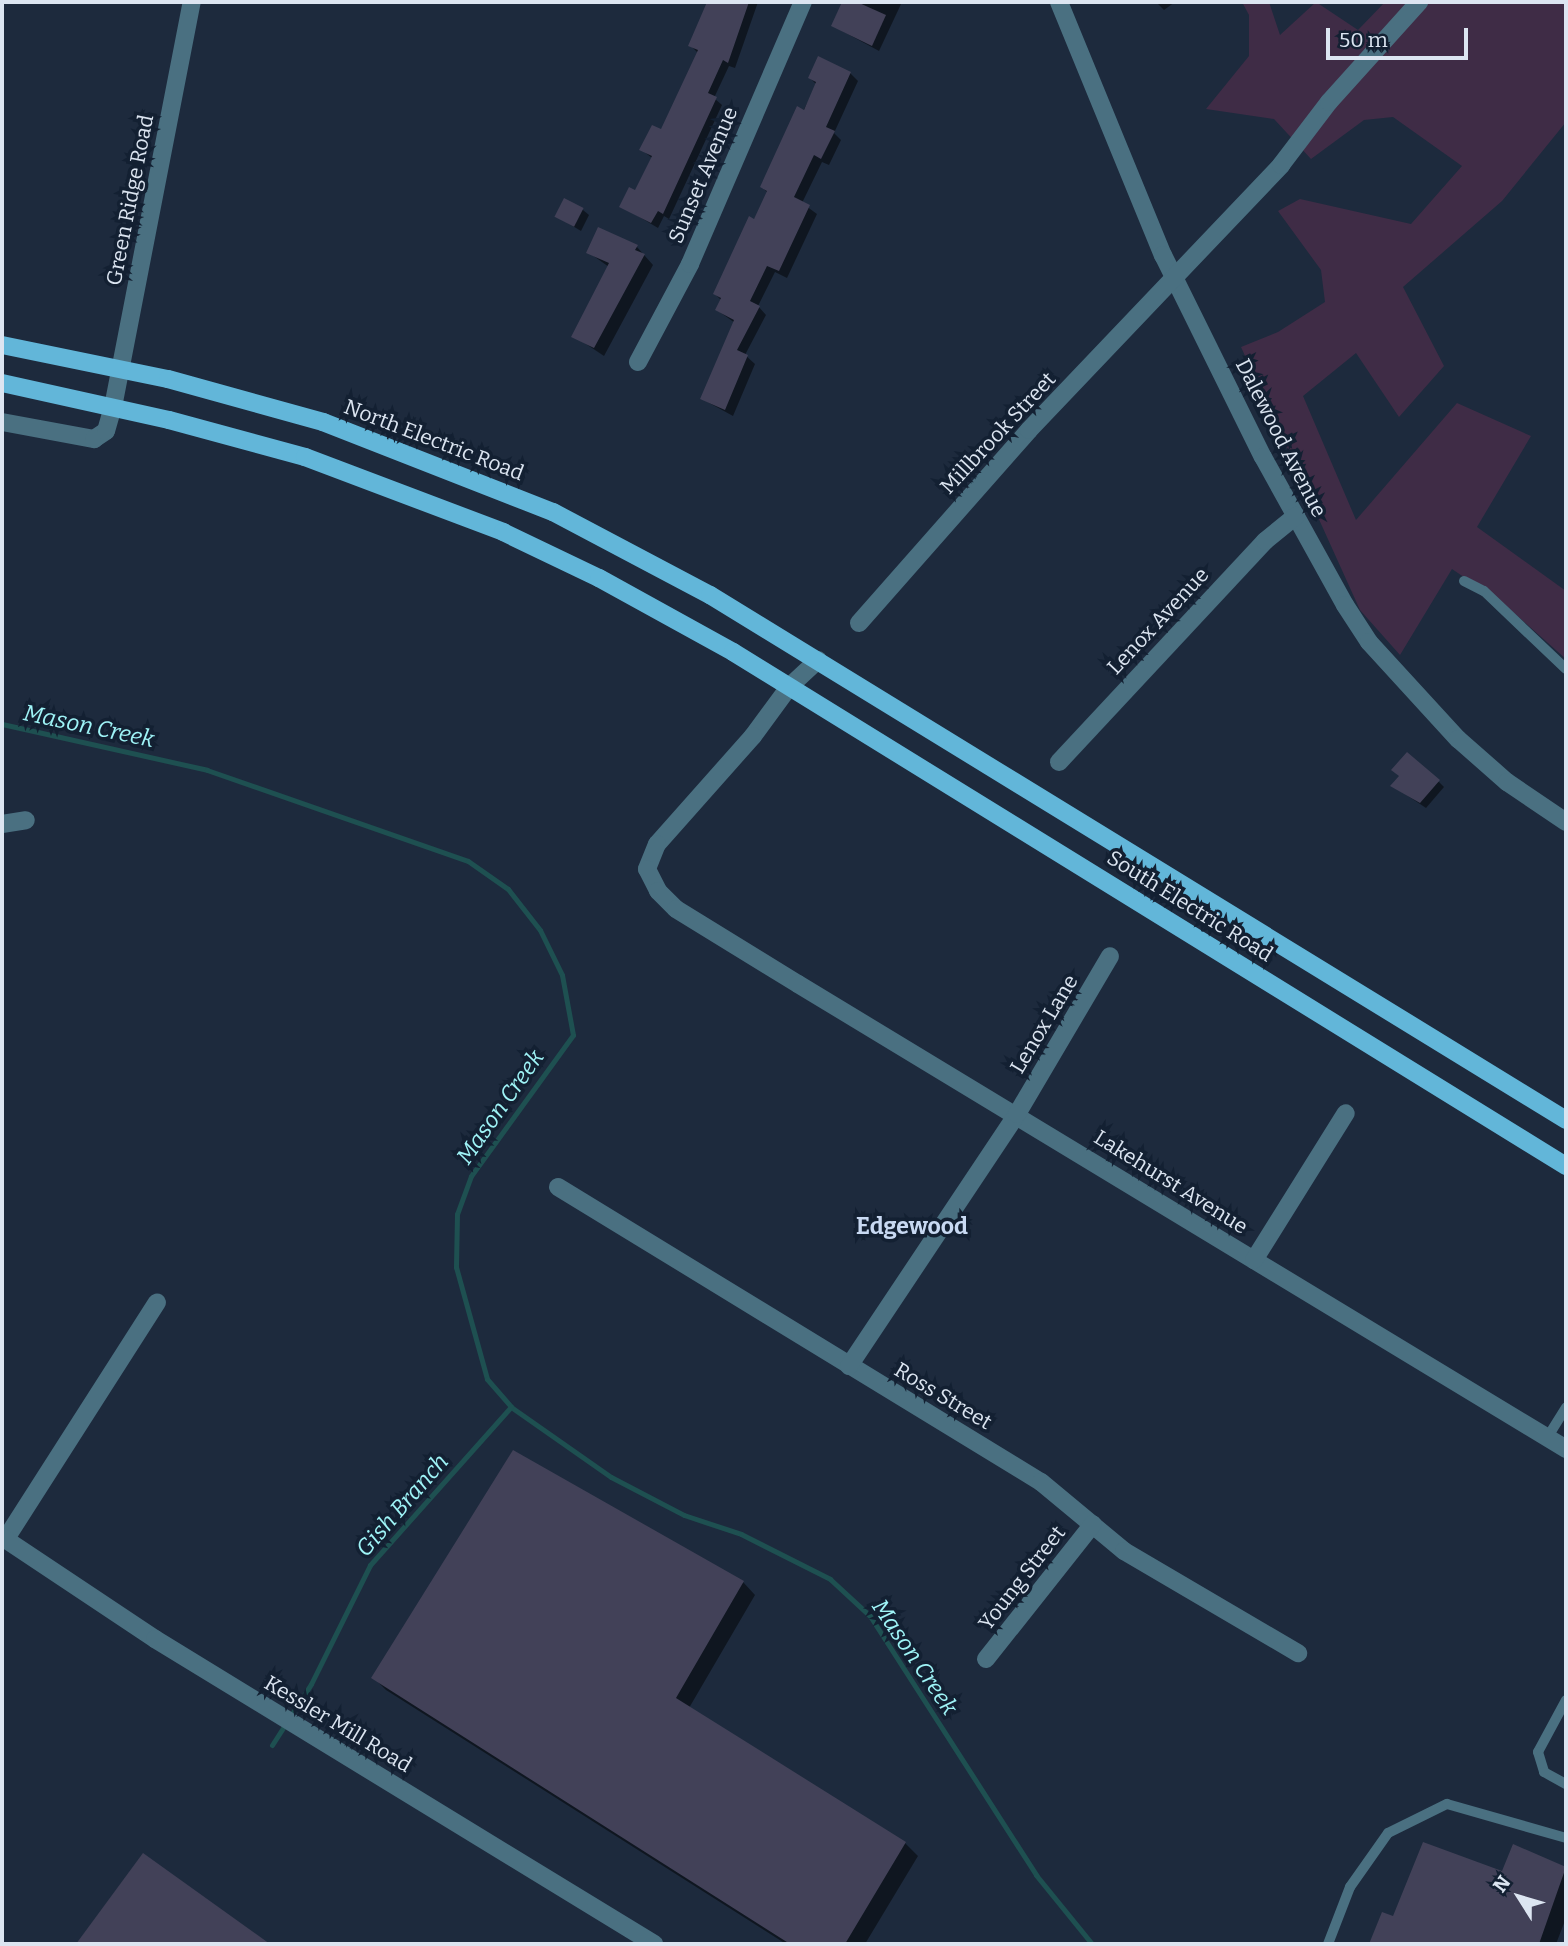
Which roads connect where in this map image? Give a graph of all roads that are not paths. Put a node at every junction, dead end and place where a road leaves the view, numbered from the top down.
1 (192, 2) edge
2 (803, 2) edge
3 (1059, 2) edge
4 (1419, 2) edge
5 (1175, 278) junction
6 (2, 345) edge
7 (638, 362) dead end
8 (120, 369) junction
9 (2, 383) edge
10 (113, 407) junction
11 (2, 422) edge
12 (1296, 516) junction
13 (1464, 581) dead end
14 (859, 623) dead end
15 (818, 660) junction
16 (1566, 669) edge
17 (789, 687) junction
18 (1059, 762) dead end
19 (26, 820) dead end
20 (1566, 822) edge
21 (2, 824) edge
22 (1110, 956) dead end
23 (1017, 1114) junction
24 (1346, 1114) dead end
25 (1566, 1120) edge
26 (1566, 1166) edge
27 (558, 1186) dead end
28 (1254, 1260) junction
29 (157, 1302) dead end
30 (849, 1366) junction
31 (1566, 1408) edge
32 (1547, 1438) junction
33 (1566, 1449) edge
34 (1093, 1524) junction
35 (4, 1538) edge
36 (1298, 1653) dead end
37 (986, 1659) dead end
38 (1566, 1700) edge
39 (1566, 1784) edge
40 (1566, 1838) edge
41 (654, 1944) edge
42 (1328, 1944) edge

1 - 8 street, Green Ridge Road
2 - 7 street, Sunset Avenue
3 - 5 street, Dalewood Avenue
4 - 5 street, Millbrook Street
5 - 12 street, Dalewood Avenue
5 - 14 street, Millbrook Street
6 - 8 main road, North Electric Road
8 - 10 street, Green Ridge Road
8 - 15 main road, North Electric Road
9 - 10 main road
10 - 11 street, Green Ridge Road
10 - 17 main road
12 - 18 street, Lenox Avenue
12 - 20 street, Dalewood Avenue
13 - 16 lane
15 - 17 street
15 - 25 main road, South Electric Road
17 - 23 street, Lakehurst Avenue
17 - 26 main road, South Electric Road
19 - 21 street
22 - 23 street, Lenox Lane
23 - 28 street, Lakehurst Avenue
23 - 30 street
24 - 28 street
27 - 30 street, Ross Street
28 - 32 street, Lakehurst Avenue
29 - 35 street
30 - 34 street, Ross Street
31 - 32 lane
32 - 33 street, Lakehurst Avenue
34 - 36 street, Ross Street
34 - 37 street, Young Street
35 - 41 street, Kessler Mill Road
38 - 39 lane
40 - 42 lane

